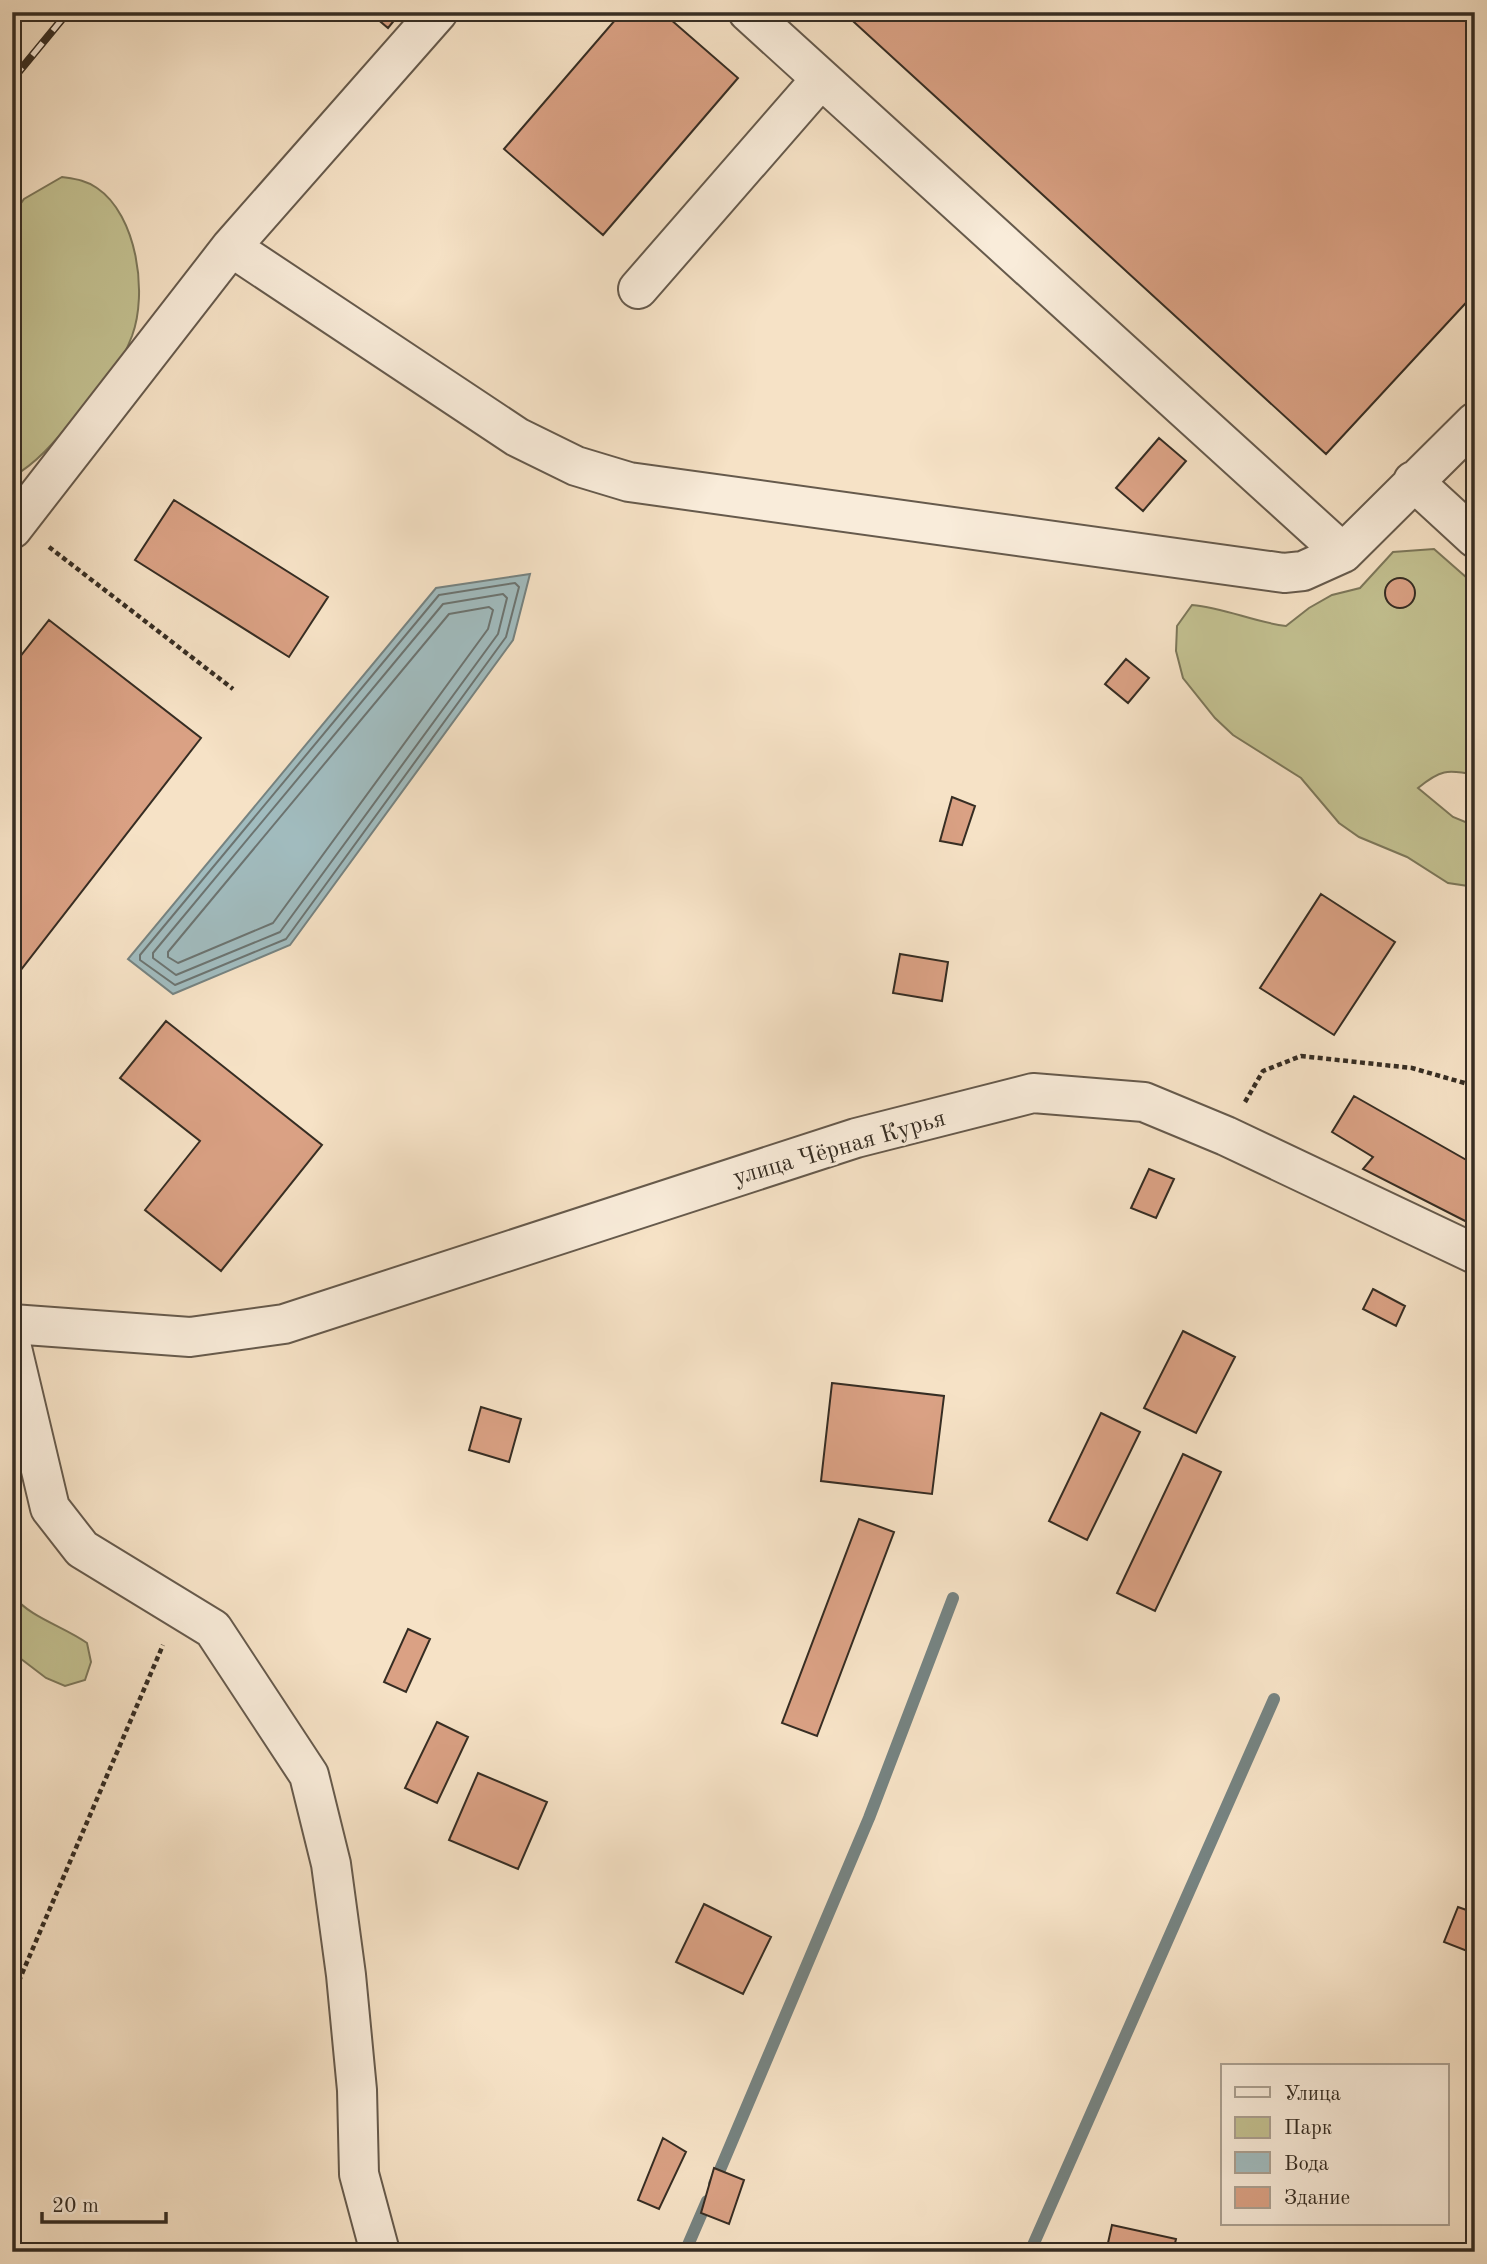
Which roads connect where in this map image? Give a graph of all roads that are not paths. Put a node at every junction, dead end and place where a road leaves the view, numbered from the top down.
1 (438, 12) edge
2 (748, 12) edge
3 (821, 79) junction
4 (231, 247) junction
5 (638, 289) dead end
6 (1475, 422) edge
7 (1413, 481) junction
8 (15, 526) edge
9 (1475, 538) edge
10 (1343, 552) junction
11 (1475, 1254) edge
12 (12, 1324) edge
13 (12, 1348) edge
14 (380, 2252) edge

1 - 4 street
2 - 3 street
3 - 5 street
3 - 10 street
4 - 8 street
4 - 10 street
6 - 7 street
7 - 9 street
7 - 10 street
11 - 12 street, улица Чёрная Курья
13 - 14 street

